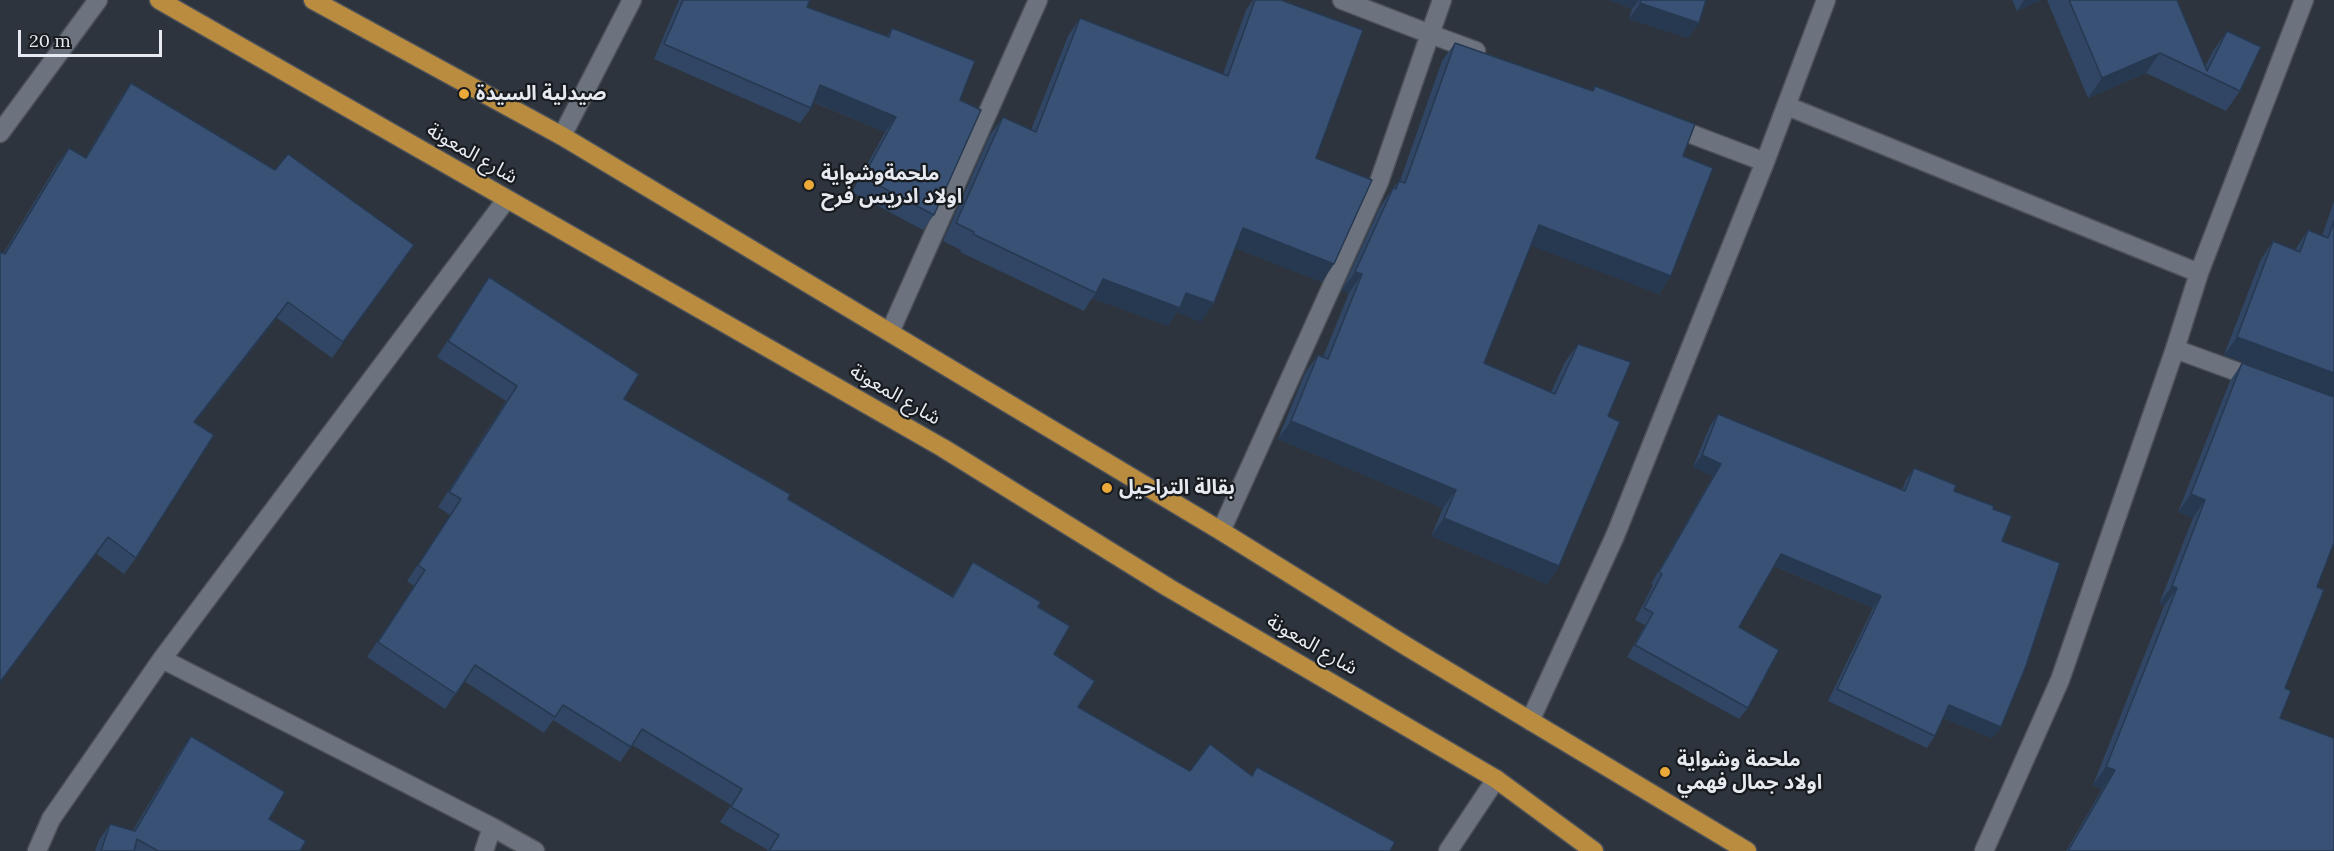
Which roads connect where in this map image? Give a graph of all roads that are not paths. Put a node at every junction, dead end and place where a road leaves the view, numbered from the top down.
1 (98, 0) edge
2 (159, 0) edge
3 (313, 0) edge
4 (632, 0) edge
5 (1038, 0) edge
6 (1342, 0) edge
7 (1442, 0) edge
8 (1826, 0) edge
9 (2304, 0) edge
10 (1430, 33) junction
11 (1497, 59) edge
12 (1787, 106) junction
13 (1653, 119) edge
14 (0, 133) edge
15 (562, 136) junction
16 (1765, 162) junction
17 (506, 200) junction
18 (2199, 273) junction
19 (890, 332) junction
20 (2175, 349) junction
21 (2270, 384) edge
22 (1221, 531) junction
23 (162, 659) junction
24 (1530, 721) junction
25 (1496, 779) junction
26 (492, 827) junction
27 (37, 851) edge
28 (484, 851) edge
29 (535, 851) edge
30 (1448, 851) edge
31 (1594, 851) edge
32 (1746, 851) edge
33 (1984, 851) edge

1 - 14 street
2 - 17 highway, شارع المعونة
3 - 15 highway
4 - 15 street
5 - 19 street
6 - 10 street
7 - 10 street
8 - 12 street
9 - 18 street
10 - 11 street
10 - 22 street
12 - 16 street
12 - 18 street
13 - 16 street
15 - 19 highway
16 - 24 street
17 - 23 street
17 - 25 highway, شارع المعونة
18 - 20 street
19 - 22 highway
20 - 21 street
20 - 33 street
22 - 24 highway
23 - 26 street
23 - 27 street
24 - 32 highway
25 - 30 street
25 - 31 highway, شارع المعونة
26 - 28 street
26 - 29 street

